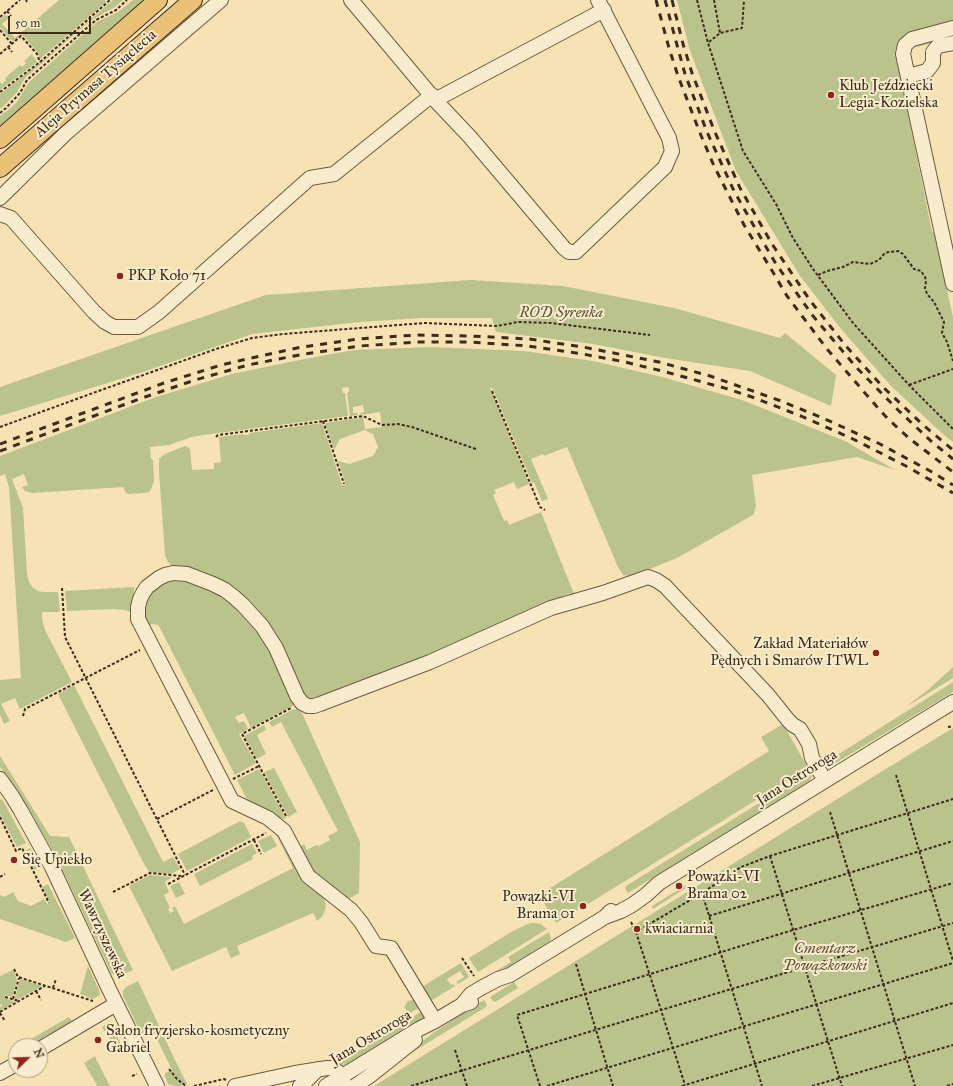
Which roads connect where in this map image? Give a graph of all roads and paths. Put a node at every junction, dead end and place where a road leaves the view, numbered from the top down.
1 (20, 0) edge
2 (127, 0) edge
3 (158, 0) edge
4 (193, 0) edge
5 (221, 0) edge
6 (351, 0) edge
7 (697, 0) edge
8 (714, 0) edge
9 (744, 0) edge
10 (108, 1) edge
11 (601, 5) edge
12 (7, 11) junction
13 (11, 16) dead end
14 (0, 17) edge
15 (953, 28) edge
16 (0, 30) edge
17 (720, 33) junction
18 (708, 43) junction
19 (953, 43) edge
20 (12, 44) junction
21 (8, 47) junction
22 (12, 52) dead end
23 (0, 54) edge
24 (40, 62) junction
25 (908, 76) junction
26 (0, 92) edge
27 (433, 97) junction
28 (0, 113) edge
29 (0, 138) edge
30 (0, 168) edge
31 (0, 198) edge
32 (0, 214) edge
33 (818, 276) junction
34 (953, 284) edge
35 (650, 335) dead end
36 (953, 361) edge
37 (953, 369) edge
38 (909, 384) junction
39 (492, 391) dead end
40 (323, 421) junction
41 (0, 427) edge
42 (953, 429) edge
43 (216, 436) dead end
44 (476, 449) dead end
45 (344, 484) dead end
46 (545, 510) dead end
47 (62, 588) dead end
48 (151, 644) junction
49 (86, 678) junction
50 (953, 702) edge
51 (302, 703) junction
52 (23, 716) dead end
53 (953, 726) edge
54 (948, 727) dead end
55 (259, 766) junction
56 (896, 775) dead end
57 (0, 779) edge
58 (825, 781) junction
59 (223, 784) junction
60 (953, 799) edge
61 (830, 812) dead end
62 (908, 814) junction
63 (0, 817) edge
64 (157, 819) junction
65 (280, 828) junction
66 (838, 836) junction
67 (254, 840) junction
68 (953, 841) edge
69 (920, 851) junction
70 (261, 854) dead end
71 (770, 856) junction
72 (849, 872) junction
73 (5, 874) dead end
74 (186, 875) junction
75 (0, 876) edge
76 (182, 877) junction
77 (953, 883) edge
78 (168, 884) dead end
79 (932, 890) junction
80 (113, 892) dead end
81 (702, 893) junction
82 (781, 894) junction
83 (49, 903) dead end
84 (861, 911) junction
85 (709, 916) junction
86 (631, 922) dead end
87 (953, 923) edge
88 (943, 926) junction
89 (793, 930) junction
90 (636, 932) junction
91 (872, 947) junction
92 (721, 953) junction
93 (462, 958) dead end
94 (953, 962) edge
95 (576, 964) dead end
96 (805, 968) junction
97 (14, 969) dead end
98 (650, 975) junction
99 (474, 976) dead end
100 (19, 978) junction
101 (56, 979) dead end
102 (884, 984) junction
103 (45, 986) junction
104 (53, 988) junction
105 (732, 990) junction
106 (36, 991) junction
107 (584, 994) junction
108 (4, 997) dead end
109 (13, 999) junction
110 (41, 1000) dead end
111 (93, 1000) dead end
112 (19, 1001) junction
113 (116, 1004) junction
114 (816, 1004) junction
115 (953, 1004) edge
116 (661, 1010) junction
117 (0, 1012) edge
118 (5, 1021) dead end
119 (435, 1021) junction
120 (896, 1021) junction
121 (744, 1027) junction
122 (597, 1030) junction
123 (828, 1042) junction
124 (48, 1044) edge
125 (125, 1045) dead end
126 (953, 1045) edge
127 (673, 1048) junction
128 (118, 1049) dead end
129 (455, 1050) dead end
130 (528, 1050) junction
131 (907, 1058) junction
132 (755, 1064) junction
133 (608, 1068) junction
134 (169, 1069) dead end
135 (318, 1069) junction
136 (462, 1071) junction
137 (839, 1078) junction
138 (343, 1081) edge
139 (953, 1084) edge
140 (685, 1085) edge
141 (157, 1086) edge
142 (186, 1086) edge
143 (235, 1086) edge
144 (300, 1086) edge
145 (326, 1086) edge
146 (355, 1086) edge
147 (411, 1086) edge
148 (467, 1086) edge
149 (540, 1086) edge
150 (547, 1086) edge
151 (613, 1086) edge
152 (682, 1086) edge
153 (762, 1086) edge
154 (812, 1086) edge
155 (842, 1086) edge
156 (915, 1086) edge
157 (947, 1086) edge

1 - 12 path
2 - 28 path
3 - 29 main road, Aleja Prymasa Tysiąclecia
4 - 30 main road, Aleja Prymasa Tysiąclecia
5 - 31 street
6 - 27 street
7 - 18 path
8 - 17 path
9 - 17 path
10 - 24 path
11 - 27 street
11 - 27 street
12 - 13 path
12 - 14 path
15 - 25 street
16 - 20 path
17 - 18 path
18 - 33 path
19 - 25 street
20 - 21 path
20 - 24 path
21 - 22 path
21 - 23 path
24 - 26 path
25 - 34 street
27 - 32 street
33 - 36 path
33 - 38 path
35 - 41 path
37 - 38 path
38 - 42 path
39 - 46 path
40 - 43 path
40 - 44 path
40 - 45 path
47 - 49 path
48 - 49 path
48 - 51 street
48 - 59 street
49 - 52 path
49 - 64 path
50 - 58 street, Jana Ostroroga
51 - 55 path
51 - 58 street
53 - 54 path
55 - 59 path
55 - 65 path
56 - 62 path
57 - 113 street, Wawrzyszewska
58 - 119 street, Jana Ostroroga
59 - 64 path
59 - 65 street
60 - 62 path
61 - 66 path
62 - 66 path
62 - 69 path
63 - 83 path
64 - 74 path
65 - 67 path
65 - 119 street
66 - 71 path
66 - 72 path
67 - 70 path
67 - 74 path
68 - 69 path
69 - 72 path
69 - 79 path
71 - 81 path
71 - 82 path
72 - 82 path
72 - 84 path
73 - 75 path
74 - 76 path
76 - 78 path
76 - 80 path
77 - 79 path
79 - 84 path
79 - 88 path
81 - 85 path
81 - 90 path
82 - 85 path
82 - 89 path
84 - 89 path
84 - 91 path
85 - 92 path
86 - 90 path
87 - 88 path
88 - 91 path
88 - 94 path
89 - 92 path
89 - 96 path
90 - 98 path
91 - 96 path
91 - 102 path
92 - 98 path
92 - 105 path
93 - 99 path
94 - 102 path
95 - 107 path
96 - 105 path
96 - 114 path
97 - 100 path
98 - 107 path
98 - 116 path
100 - 103 path
100 - 109 path
101 - 104 path
102 - 114 path
102 - 120 path
103 - 104 path
103 - 106 path
104 - 111 path
105 - 116 path
105 - 121 path
106 - 110 path
106 - 112 path
107 - 122 path
107 - 130 path
108 - 109 path
109 - 112 path
112 - 117 path
113 - 124 street
113 - 141 street, Wawrzyszewska
114 - 121 path
114 - 123 path
115 - 120 path
116 - 122 path
116 - 127 path
117 - 118 path
119 - 138 street, Jana Ostroroga
119 - 146 street, Jana Ostroroga
120 - 123 path
120 - 131 path
121 - 127 path
121 - 132 path
122 - 130 path
122 - 133 path
123 - 132 path
123 - 137 path
125 - 128 path
126 - 131 path
127 - 133 path
127 - 140 path
129 - 136 path
130 - 136 path
130 - 149 path
131 - 137 path
131 - 156 path
132 - 140 path
132 - 153 path
133 - 150 path
133 - 151 path
134 - 142 path
135 - 138 street
135 - 143 street
135 - 144 street
136 - 147 path
136 - 148 path
137 - 154 path
137 - 155 path
138 - 145 street, Jana Ostroroga
139 - 157 path
140 - 152 path

